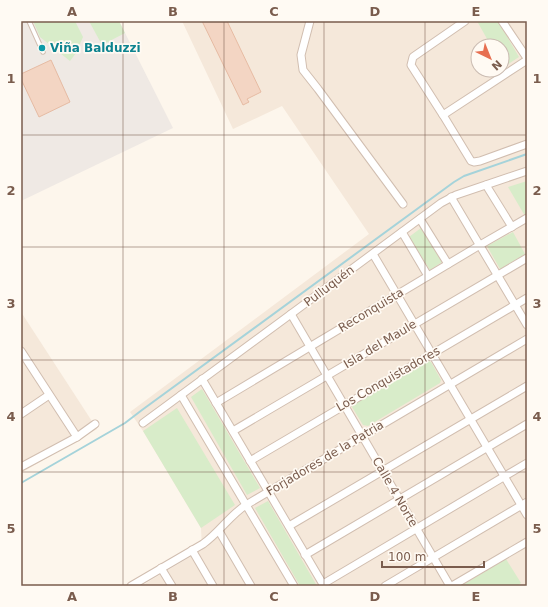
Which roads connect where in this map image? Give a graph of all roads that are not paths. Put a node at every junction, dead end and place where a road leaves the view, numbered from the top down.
1 (29, 21) edge
2 (310, 21) edge
3 (465, 21) edge
4 (502, 21) edge
5 (42, 52) dead end
6 (527, 60) edge
7 (443, 115) junction
8 (527, 144) edge
9 (527, 171) edge
10 (486, 184) junction
11 (451, 197) junction
12 (403, 204) dead end
13 (420, 218) junction
14 (527, 218) edge
15 (512, 227) junction
16 (402, 232) junction
17 (480, 245) junction
18 (373, 254) junction
19 (527, 258) edge
20 (448, 264) junction
21 (497, 275) junction
22 (428, 276) junction
23 (397, 295) junction
24 (527, 298) edge
25 (515, 305) junction
26 (291, 314) junction
27 (414, 324) junction
28 (527, 325) edge
29 (527, 339) edge
30 (310, 347) junction
31 (21, 351) edge
32 (432, 354) junction
33 (23, 360) edge
34 (327, 376) junction
35 (202, 380) junction
36 (450, 385) junction
37 (527, 386) edge
38 (49, 395) junction
39 (181, 395) junction
40 (216, 403) junction
41 (344, 405) junction
42 (21, 414) edge
43 (470, 419) junction
44 (143, 423) dead end
45 (95, 424) dead end
46 (527, 424) edge
47 (233, 431) junction
48 (362, 436) junction
49 (77, 437) junction
50 (487, 448) junction
51 (250, 460) junction
52 (527, 463) edge
53 (21, 467) edge
54 (383, 471) junction
55 (504, 477) junction
56 (268, 492) junction
57 (399, 499) junction
58 (524, 504) edge
59 (246, 505) junction
60 (527, 515) edge
61 (288, 526) junction
62 (416, 529) junction
63 (219, 531) junction
64 (527, 542) edge
65 (192, 550) junction
66 (306, 555) junction
67 (433, 558) junction
68 (161, 568) junction
69 (324, 585) edge
70 (131, 586) edge
71 (172, 586) edge
72 (213, 586) edge
73 (251, 586) edge
74 (294, 586) edge
75 (385, 586) edge
76 (451, 586) edge

1 - 5 lane
2 - 12 street
3 - 7 street
4 - 6 street
6 - 7 street
7 - 8 street
9 - 10 street, Pulluquén
10 - 11 street, Pulluquén
10 - 15 street
11 - 13 street, Pulluquén
11 - 17 street
13 - 16 street, Pulluquén
13 - 20 street
14 - 15 street, Reconquista
15 - 17 street, Reconquista
16 - 18 street, Pulluquén
16 - 22 street
17 - 20 street, Reconquista
17 - 21 street
18 - 23 street
18 - 26 street, Pulluquén
19 - 21 street, Isla del Maule
20 - 22 street, Reconquista
21 - 25 street
21 - 27 street, Isla del Maule
22 - 23 street, Reconquista
23 - 27 street
23 - 30 street, Reconquista
24 - 25 street, Los Conquistadores
25 - 28 street
25 - 32 street, Los Conquistadores
26 - 30 street, Calle 4 Norte
26 - 35 street, Pulluquén
27 - 32 street
27 - 34 street, Isla del Maule
29 - 36 street, Forjadores de la Patria
30 - 34 street, Calle 4 Norte
30 - 40 street, Reconquista
31 - 33 street
32 - 36 street
32 - 41 street, Los Conquistadores
33 - 38 street
34 - 41 street, Calle 4 Norte
34 - 47 street, Isla del Maule
35 - 39 street, Pulluquén
35 - 40 street
36 - 43 street
36 - 48 street, Forjadores de la Patria
37 - 43 street
38 - 42 street
38 - 49 street
39 - 44 street, Pulluquén
39 - 59 street
40 - 47 street
41 - 48 street, Calle 4 Norte
41 - 51 street, Los Conquistadores
43 - 50 street
43 - 54 street
45 - 49 street
46 - 50 street
47 - 51 street
48 - 54 street, Calle 4 Norte
48 - 56 street, Forjadores de la Patria
49 - 53 street
50 - 55 street
50 - 57 street
51 - 56 street
52 - 55 street
54 - 57 street, Calle 4 Norte
54 - 61 street
55 - 58 street
55 - 62 street
56 - 59 street, Forjadores de la Patria
56 - 61 street
57 - 62 street, Calle 4 Norte
57 - 66 street
58 - 60 street
58 - 67 street
59 - 63 street, Forjadores de la Patria
59 - 74 street
61 - 66 street
62 - 67 street, Calle 4 Norte
62 - 69 street
63 - 65 street, Forjadores de la Patria
63 - 73 street
64 - 76 street
65 - 68 street, Forjadores de la Patria
65 - 72 street
66 - 69 street
67 - 75 street
67 - 76 street, Calle 4 Norte
68 - 70 street, Forjadores de la Patria
68 - 71 street

